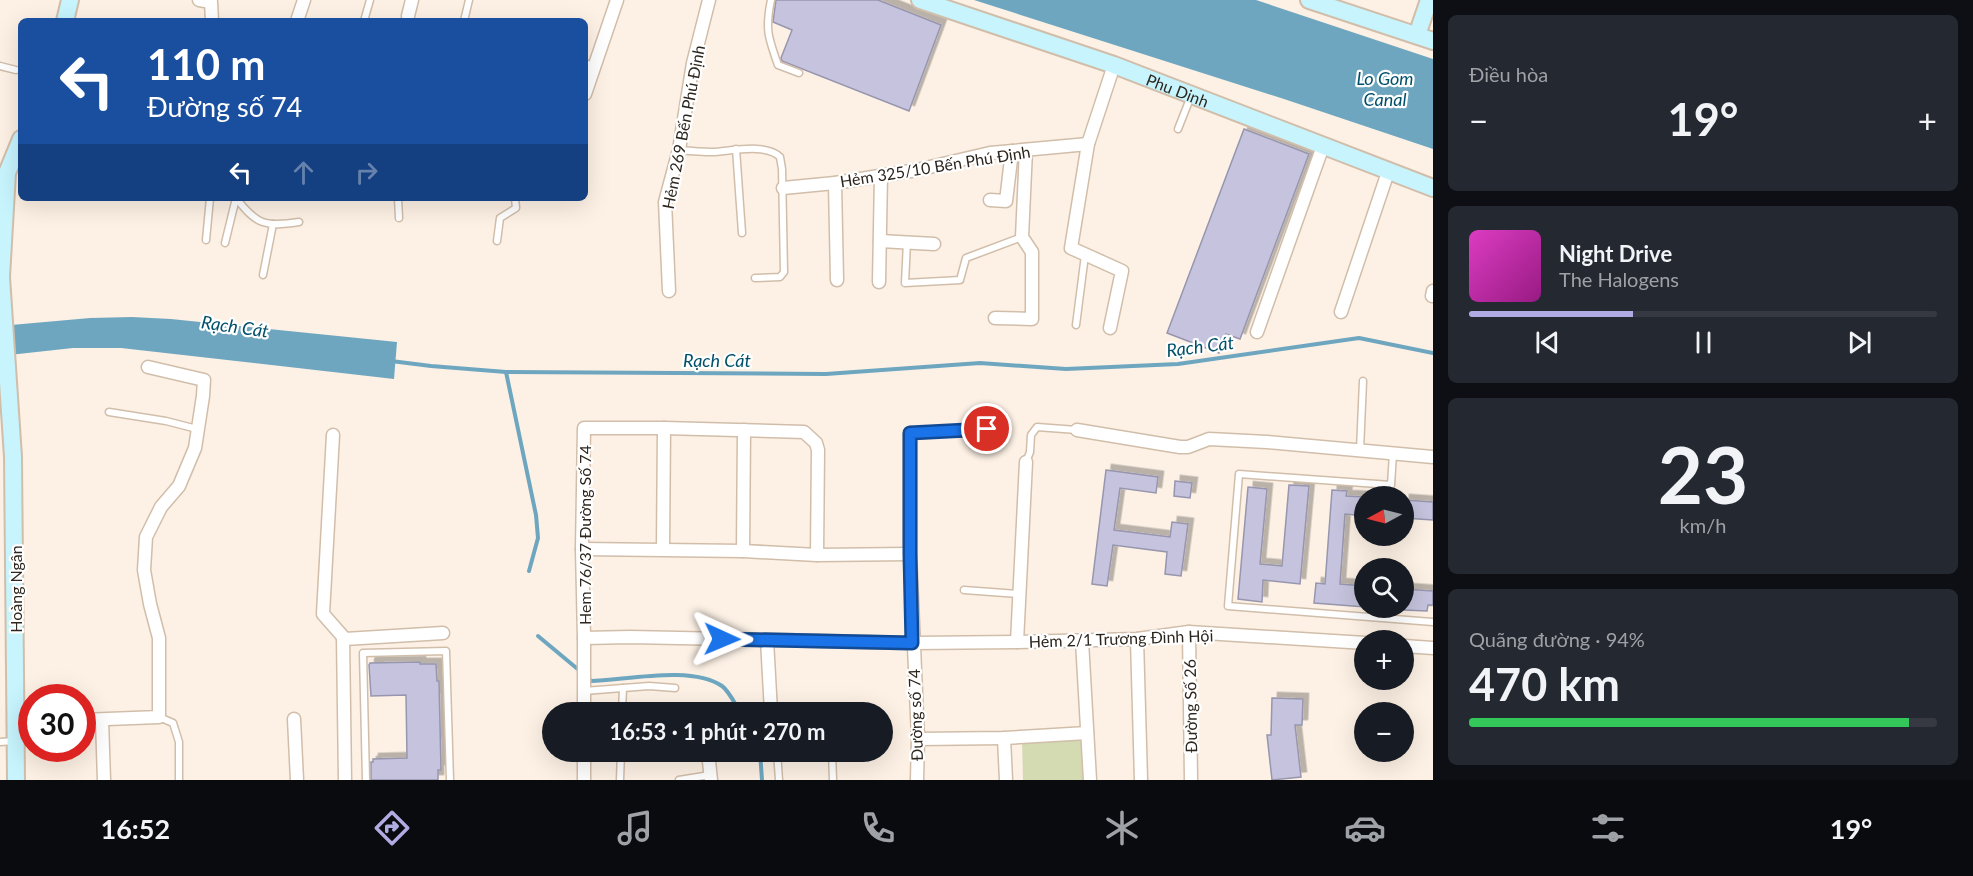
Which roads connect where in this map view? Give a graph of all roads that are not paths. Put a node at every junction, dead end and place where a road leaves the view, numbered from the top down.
1 (70, 0) edge
2 (304, 0) edge
3 (370, 0) edge
4 (412, 0) edge
5 (469, 0) edge
6 (617, 0) edge
7 (709, 0) edge
8 (771, 0) edge
9 (920, 0) edge
10 (1309, 0) edge
11 (1429, 0) edge
12 (208, 1) edge
13 (408, 16) dead end
14 (66, 18) edge
15 (211, 18) edge
16 (298, 18) edge
17 (365, 18) edge
18 (465, 18) edge
19 (1417, 35) junction
20 (1433, 41) edge
21 (590, 64) edge
22 (1114, 65) junction
23 (0, 66) edge
24 (16, 70) dead end
25 (799, 73) dead end
26 (1191, 95) junction
27 (1178, 129) dead end
28 (1088, 144) junction
29 (18, 145) edge
30 (1323, 146) junction
31 (736, 149) junction
32 (679, 150) junction
33 (1026, 150) junction
34 (1012, 151) junction
35 (1388, 172) junction
36 (4, 173) edge
37 (880, 175) junction
38 (1431, 182) edge
39 (835, 183) junction
40 (783, 188) junction
41 (990, 200) dead end
42 (210, 201) edge
43 (235, 201) edge
44 (238, 201) edge
45 (398, 201) edge
46 (515, 201) edge
47 (399, 218) dead end
48 (299, 222) dead end
49 (273, 224) junction
50 (742, 233) dead end
51 (1022, 237) junction
52 (206, 240) dead end
53 (497, 241) dead end
54 (880, 241) junction
55 (907, 242) junction
56 (225, 243) dead end
57 (934, 244) dead end
58 (1085, 255) junction
59 (263, 275) dead end
60 (1, 277) edge
61 (755, 278) dead end
62 (837, 280) dead end
63 (879, 282) dead end
64 (669, 291) dead end
65 (1341, 312) dead end
66 (995, 318) dead end
67 (1076, 325) dead end
68 (1110, 328) dead end
69 (1257, 332) dead end
70 (148, 367) dead end
71 (1363, 381) dead end
72 (109, 412) dead end
73 (664, 428) junction
74 (198, 429) junction
75 (987, 429) dead end
76 (744, 430) junction
77 (1077, 430) joint
78 (910, 433) joint
79 (333, 435) dead end
80 (1360, 450) junction
81 (1393, 453) junction
82 (1433, 457) edge
83 (1026, 462) joint
84 (582, 549) junction
85 (663, 549) junction
86 (743, 551) junction
87 (910, 554) junction
88 (817, 555) junction
89 (964, 591) dead end
90 (1019, 594) junction
91 (1433, 622) edge
92 (1189, 632) junction
93 (443, 633) dead end
94 (343, 637) junction
95 (584, 638) junction
96 (1137, 639) junction
97 (767, 640) junction
98 (1082, 641) junction
99 (1017, 642) junction
100 (912, 643) junction
101 (1354, 643) edge
102 (1414, 647) edge
103 (1433, 648) edge
104 (22, 684) edge
105 (623, 688) junction
106 (675, 688) dead end
107 (584, 691) junction
108 (584, 702) edge
109 (622, 702) edge
110 (770, 702) edge
111 (159, 717) junction
112 (294, 719) dead end
113 (96, 720) edge
114 (102, 720) junction
115 (18, 727) edge
116 (1087, 733) junction
117 (918, 738) junction
118 (1004, 738) junction
119 (8, 742) edge
120 (584, 762) edge
121 (621, 762) edge
122 (709, 762) edge
123 (778, 762) edge
124 (832, 762) edge
125 (710, 778) edge
126 (16, 780) edge
127 (104, 780) edge
128 (179, 780) edge
129 (297, 780) edge
130 (345, 780) edge
131 (366, 780) edge
132 (450, 780) edge
133 (584, 780) edge
134 (620, 780) edge
135 (679, 780) edge
136 (779, 780) edge
137 (833, 780) edge
138 (917, 780) edge
139 (1006, 780) edge
140 (1090, 780) edge
141 (1141, 780) edge
142 (1191, 780) edge

1 - 14 street
2 - 16 street
3 - 17 lane
4 - 13 street
5 - 18 lane
6 - 21 street
7 - 32 street, Hẻm 269 Bến Phú Định
8 - 25 lane
9 - 22 street, Phu Dinh
10 - 19 street
11 - 19 street
12 - 15 street
19 - 20 street
22 - 26 street, Phu Dinh
22 - 28 street
23 - 24 lane
26 - 27 lane
26 - 30 street, Phu Dinh
28 - 33 street, Hẻm 325/10 Bến Phú Định
28 - 58 street
29 - 36 street
30 - 35 street, Phu Dinh
30 - 69 street
31 - 32 lane
31 - 40 lane
31 - 50 lane
32 - 64 street, Hẻm 269 Bến Phú Định
33 - 34 street, Hẻm 325/10 Bến Phú Định
33 - 51 street
34 - 37 street, Hẻm 325/10 Bến Phú Định
34 - 41 street
35 - 38 street, Phu Dinh
35 - 65 street
36 - 60 street
37 - 39 street, Hẻm 325/10 Bến Phú Định
37 - 54 street
39 - 40 street, Hẻm 325/10 Bến Phú Định
39 - 62 street
40 - 61 lane
42 - 52 lane
43 - 56 lane
44 - 49 lane
45 - 47 lane
46 - 53 lane
48 - 49 lane
49 - 59 lane
51 - 55 lane
51 - 66 street
54 - 55 street
54 - 63 street
55 - 57 street
58 - 67 lane
58 - 68 street
60 - 104 street, Hoàng Ngân
70 - 74 street
71 - 80 lane
72 - 74 lane
73 - 76 street
73 - 84 street, Hem 76/37 Đường Số 74
73 - 85 street
74 - 111 street
75 - 78 lane
76 - 86 street
76 - 88 street
77 - 80 street
77 - 83 lane
78 - 87 street, Đường số 74
79 - 94 street
80 - 81 street
81 - 82 street
81 - 91 lane
83 - 90 street
84 - 85 street
84 - 95 street, Hem 76/37 Đường Số 74
85 - 86 street
86 - 88 street
87 - 88 street
87 - 100 street, Đường số 74
89 - 90 lane
90 - 99 street
92 - 96 street, Hẻm 2/1 Trương Đình Hội
92 - 101 street, Hẻm 2/1 Trương Đình Hội
92 - 142 street, Đường Số 26
93 - 94 street
94 - 130 street
95 - 97 street, Hem 76/37 Đường Số 74
95 - 107 street
96 - 98 street, Hẻm 2/1 Trương Đình Hội
96 - 141 street
97 - 100 street, Hem 76/37 Đường Số 74
97 - 110 street
98 - 99 street, Hẻm 2/1 Trương Đình Hội
98 - 116 street
99 - 100 street, Hẻm 2/1 Trương Đình Hội
100 - 117 street, Đường số 74
102 - 103 street
105 - 106 lane
105 - 107 lane
105 - 109 lane
107 - 108 street
111 - 114 street
111 - 128 lane
112 - 129 street
113 - 114 street
114 - 127 street
115 - 119 street, Hoàng Ngân
116 - 118 street
116 - 140 street
117 - 118 street
117 - 138 street, Đường số 74
118 - 139 street
119 - 126 street, Hoàng Ngân
120 - 133 street
121 - 134 lane
122 - 125 street
123 - 136 lane
124 - 137 lane
125 - 135 lane
131 - 132 lane

